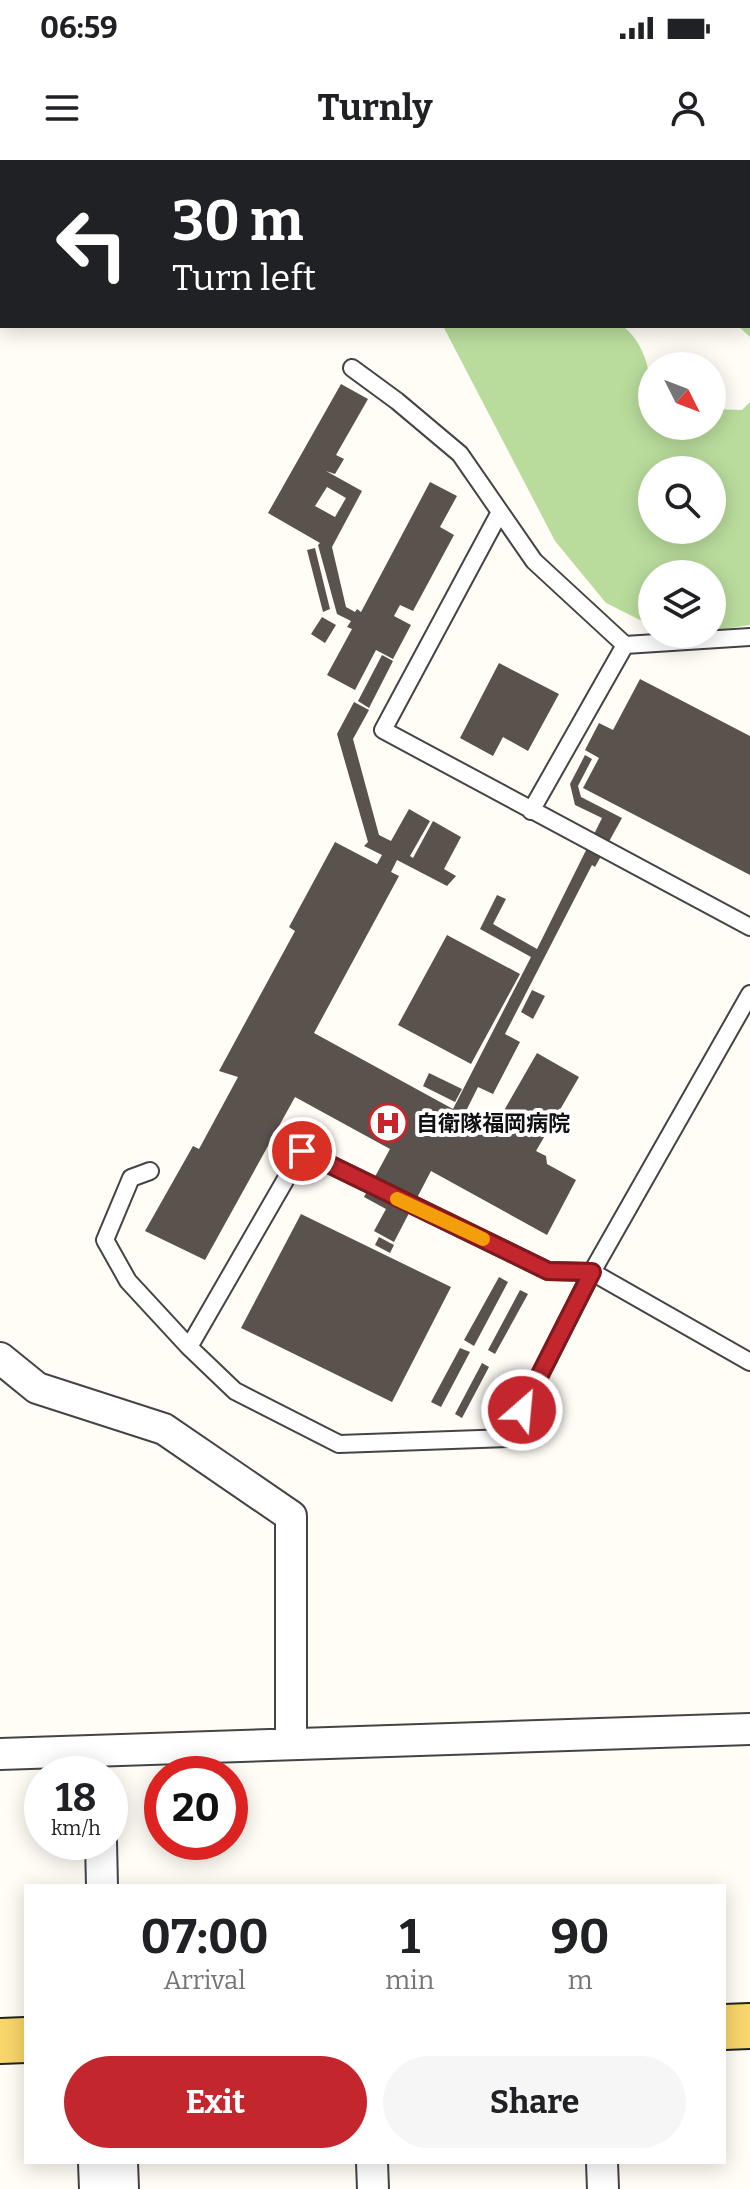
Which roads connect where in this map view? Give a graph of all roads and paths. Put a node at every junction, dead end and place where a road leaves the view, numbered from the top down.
1 (352, 368) dead end
2 (500, 512) junction
3 (750, 637) edge
4 (625, 645) junction
5 (531, 811) junction
6 (750, 927) edge
7 (750, 994) edge
8 (150, 1171) dead end
9 (592, 1272) junction
10 (189, 1347) junction
11 (0, 1358) edge
12 (750, 1362) edge
13 (750, 1729) edge
14 (291, 1743) junction
15 (0, 1754) edge
16 (25, 1756) edge
17 (128, 1759) edge
18 (101, 1860) edge
19 (102, 1884) edge
20 (750, 2026) edge
21 (726, 2027) edge
22 (24, 2040) edge
23 (0, 2041) edge
24 (94, 2164) edge
25 (122, 2164) edge
26 (372, 2164) edge
27 (602, 2164) edge
28 (95, 2189) edge
29 (123, 2189) edge
30 (373, 2189) edge
31 (603, 2189) edge

1 - 2 lane
2 - 4 lane
2 - 5 lane
3 - 4 lane
4 - 5 lane
5 - 6 lane
7 - 9 lane
8 - 10 lane
9 - 10 lane
9 - 10 lane
9 - 12 lane
11 - 14 street
13 - 14 street
14 - 17 street
15 - 16 street
18 - 19 street
20 - 21 main road
22 - 23 main road
24 - 28 street
25 - 29 street
26 - 30 street
27 - 31 street

